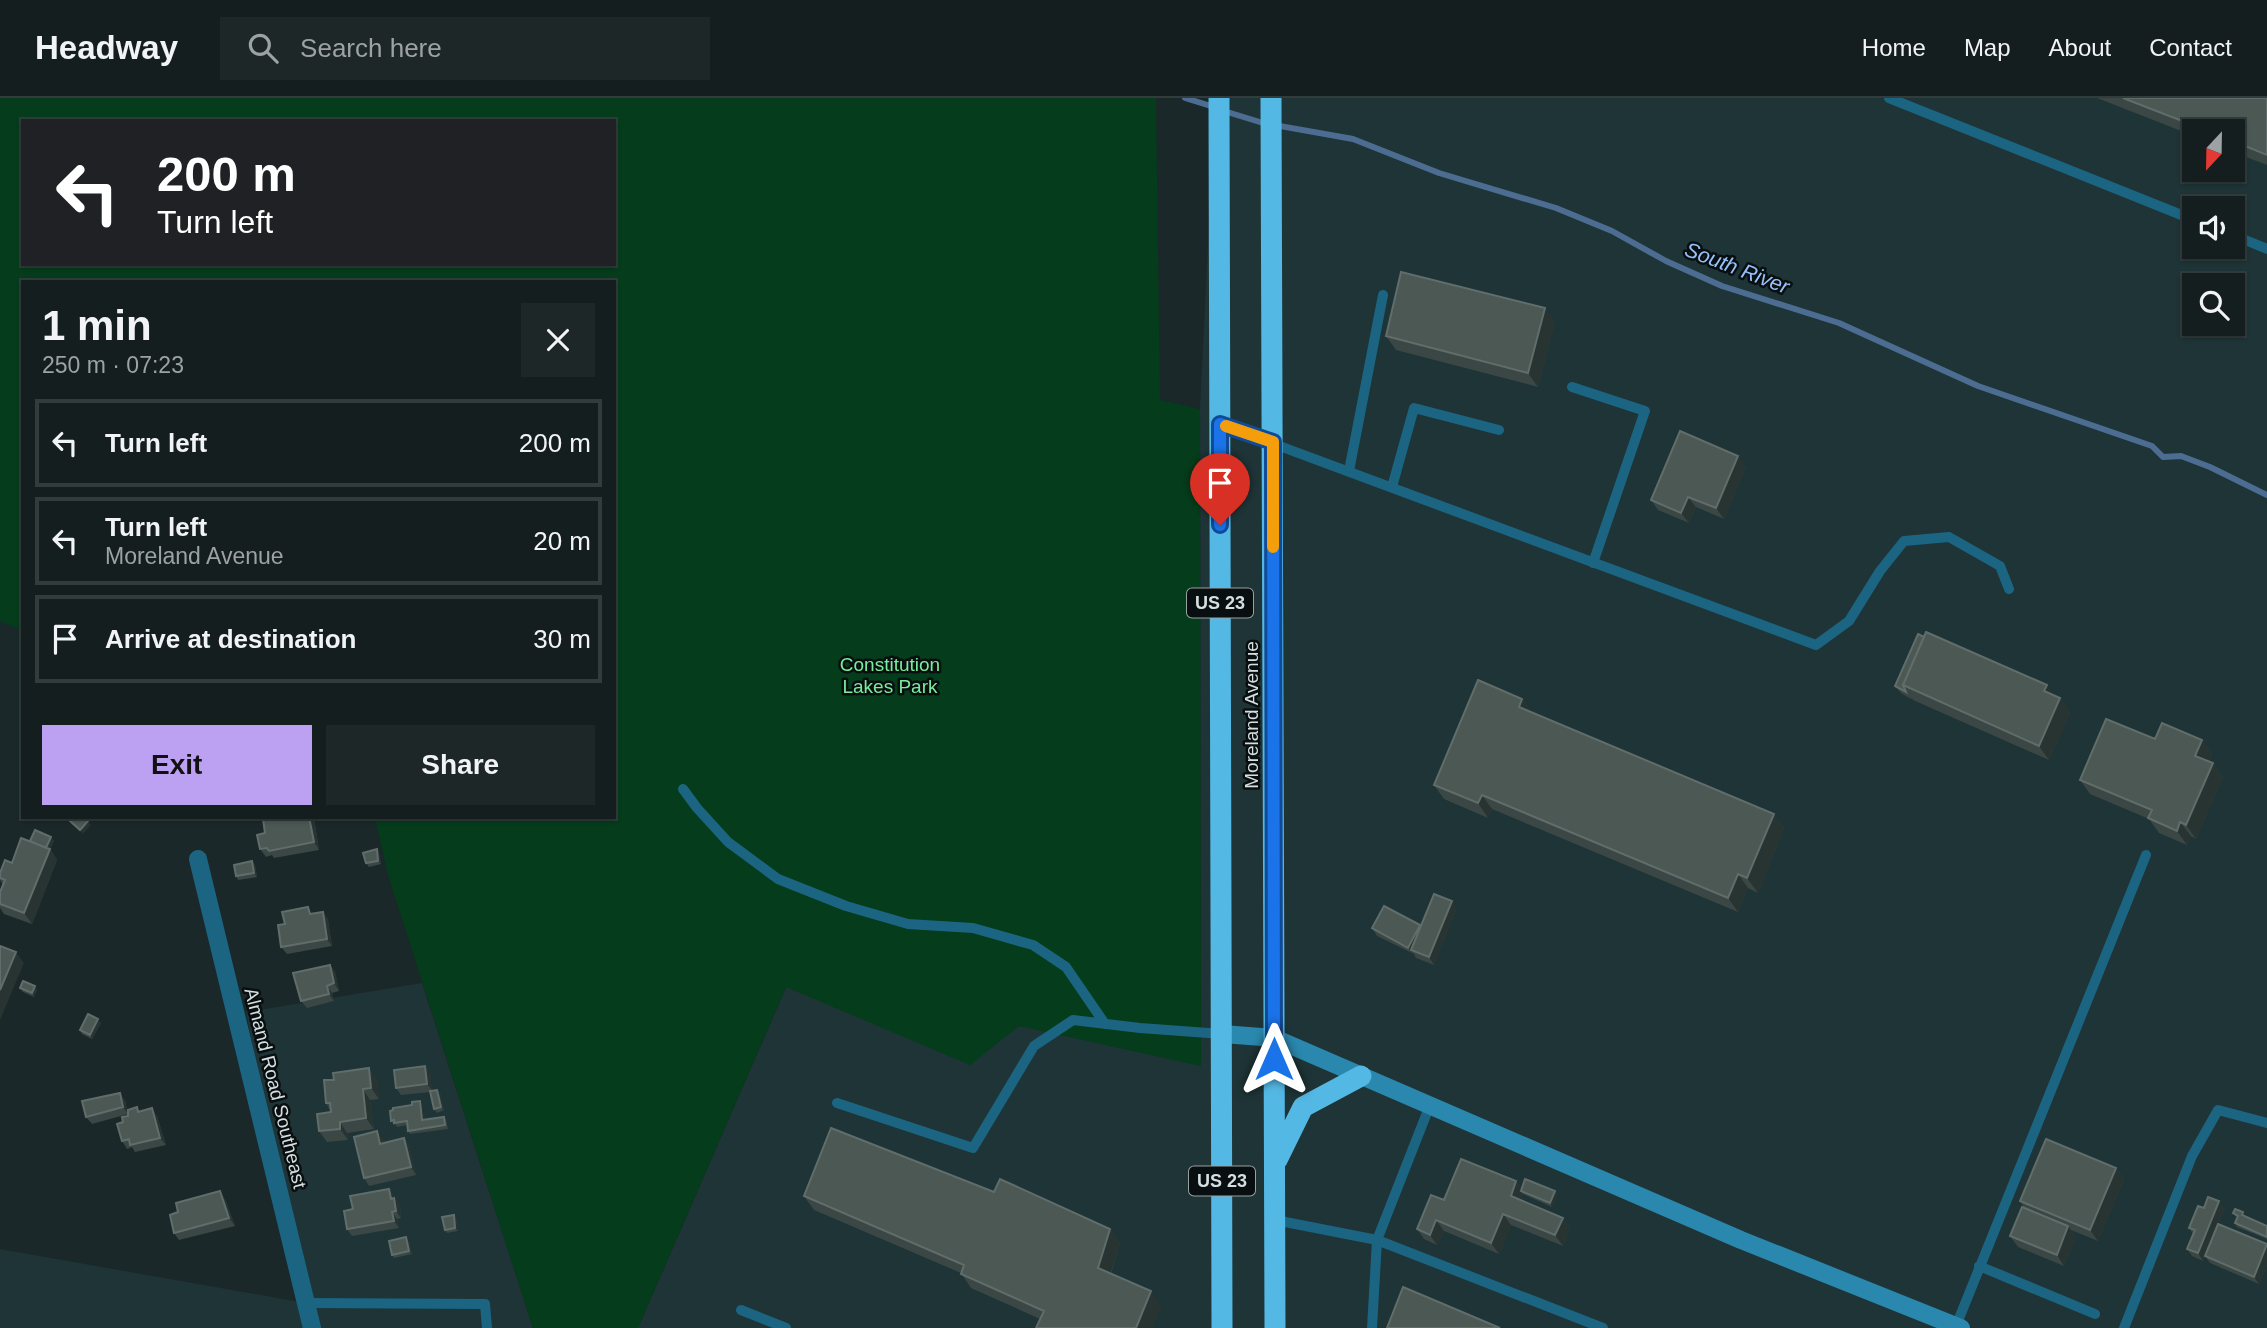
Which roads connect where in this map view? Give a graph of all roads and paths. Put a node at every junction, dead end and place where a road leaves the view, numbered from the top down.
1 (1219, 98) edge
2 (1270, 98) edge
3 (1889, 98) edge
4 (2182, 215) edge
5 (2245, 240) edge
6 (2267, 248) edge
7 (1382, 295) dead end
8 (1572, 387) dead end
9 (1220, 424) junction
10 (1499, 430) dead end
11 (1273, 442) junction
12 (1349, 471) junction
13 (1392, 487) junction
14 (1592, 563) junction
15 (2009, 589) dead end
16 (683, 789) dead end
17 (2146, 855) dead end
18 (198, 859) dead end
19 (1105, 1024) junction
20 (1222, 1034) junction
21 (1274, 1038) junction
22 (1361, 1076) junction
23 (838, 1103) dead end
24 (1430, 1105) junction
25 (2267, 1123) edge
26 (1275, 1165) junction
27 (1275, 1220) junction
28 (1377, 1240) junction
29 (1979, 1266) junction
30 (306, 1303) junction
31 (741, 1311) dead end
32 (2095, 1314) dead end
33 (1958, 1327) edge
34 (312, 1328) edge
35 (487, 1328) edge
36 (786, 1328) edge
37 (1222, 1328) edge
38 (1275, 1328) edge
39 (1372, 1328) edge
40 (1603, 1328) edge
41 (2124, 1328) edge

1 - 9 highway, Moreland Avenue / US 23
2 - 11 highway, Moreland Avenue / US 23
3 - 4 lane
5 - 6 lane
7 - 12 lane
8 - 14 lane
9 - 11 lane
9 - 20 highway, Moreland Avenue / US 23
10 - 13 lane
11 - 12 lane
11 - 21 highway, Moreland Avenue / US 23
12 - 13 lane
13 - 14 lane
14 - 15 lane
16 - 19 lane
17 - 29 lane
18 - 30 street, Almand Road Southeast
19 - 20 lane
19 - 23 lane
20 - 21 street
20 - 37 highway, US 23
21 - 22 street
21 - 26 highway, US 23
22 - 24 street
22 - 26 highway
24 - 28 lane
24 - 33 street
25 - 41 lane
26 - 27 highway, US 23
27 - 28 lane
27 - 38 highway, US 23
28 - 39 lane
28 - 40 lane
29 - 32 lane
29 - 33 lane
30 - 34 street, Almand Road Southeast
30 - 35 lane
31 - 36 lane

